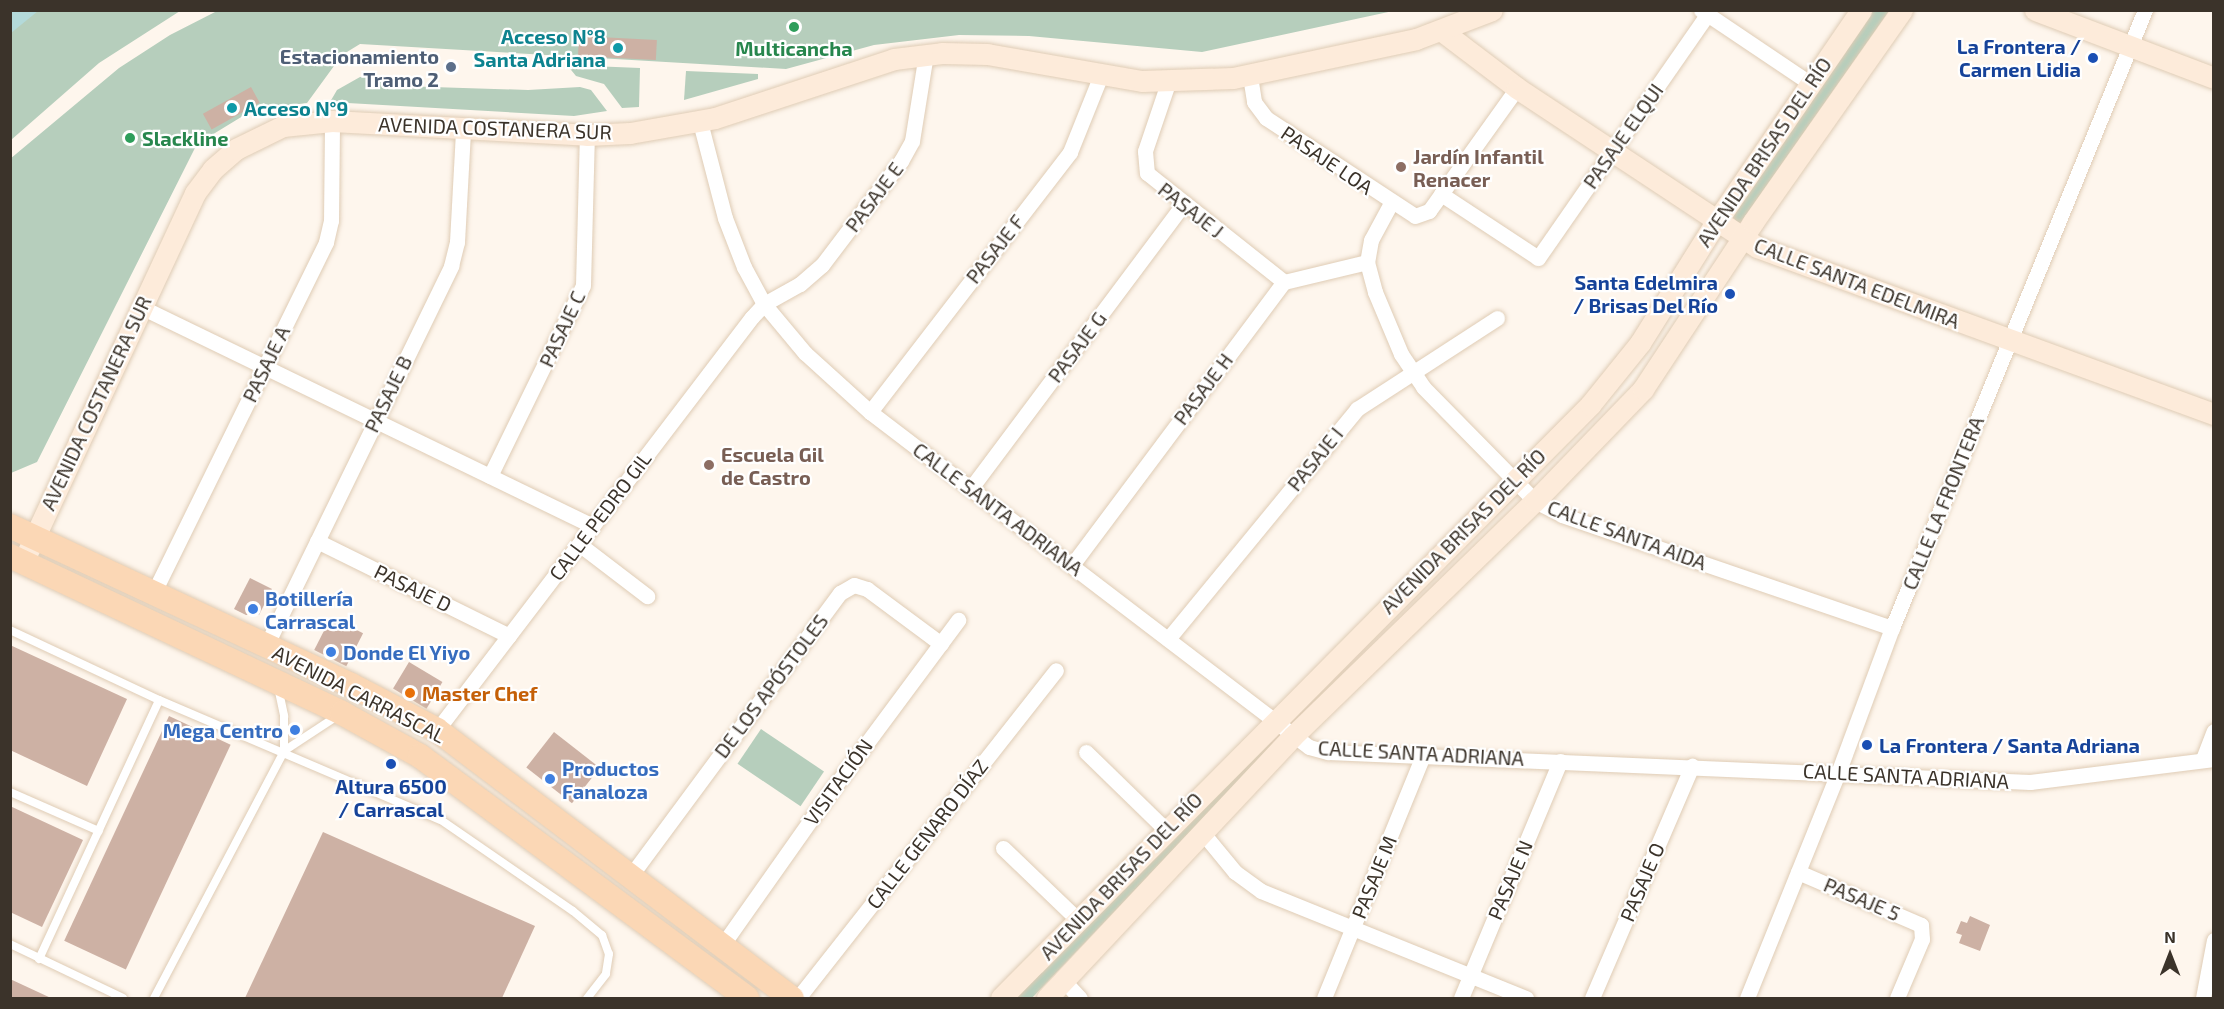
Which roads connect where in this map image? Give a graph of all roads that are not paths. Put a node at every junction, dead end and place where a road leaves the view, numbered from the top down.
1 (1492, 10) edge
2 (1861, 10) edge
3 (1902, 10) edge
4 (2035, 10) edge
5 (2145, 10) edge
6 (1704, 13) edge
7 (1442, 31) junction
8 (2130, 47) junction
9 (926, 54) junction
10 (1101, 75) junction
11 (1250, 76) junction
12 (2214, 78) edge
13 (1168, 83) junction
14 (1811, 84) junction
15 (1517, 88) junction
16 (332, 121) junction
17 (700, 122) junction
18 (463, 130) junction
19 (587, 135) junction
20 (1611, 153) junction
21 (1441, 194) junction
22 (1391, 203) junction
23 (1183, 205) junction
24 (1716, 222) junction
25 (1742, 239) junction
26 (1367, 262) junction
27 (1284, 282) junction
28 (764, 304) junction
29 (141, 307) junction
30 (1497, 318) dead end
31 (2010, 340) junction
32 (264, 366) junction
33 (1413, 374) junction
34 (870, 412) junction
35 (2214, 414) edge
36 (376, 421) junction
37 (490, 476) junction
38 (1513, 481) junction
39 (971, 488) junction
40 (1535, 501) junction
41 (10, 526) edge
42 (593, 526) junction
43 (34, 537) junction
44 (317, 541) junction
45 (579, 544) junction
46 (17, 559) edge
47 (1072, 565) junction
48 (153, 594) junction
49 (646, 597) dead end
50 (958, 620) dead end
51 (1892, 628) junction
52 (10, 630) edge
53 (509, 636) junction
54 (1168, 639) junction
55 (942, 644) junction
56 (266, 646) junction
57 (1056, 670) dead end
58 (276, 682) junction
59 (159, 700) junction
60 (342, 713) junction
61 (1275, 720) junction
62 (437, 730) junction
63 (2214, 730) edge
64 (1293, 736) junction
65 (284, 751) junction
66 (1086, 752) dead end
67 (1423, 756) junction
68 (2208, 759) edge
69 (1560, 761) junction
70 (1692, 766) junction
71 (1838, 773) junction
72 (10, 792) edge
73 (1166, 830) junction
74 (99, 831) junction
75 (1202, 832) junction
76 (1003, 848) dead end
77 (1798, 872) junction
78 (629, 878) junction
79 (1078, 920) junction
80 (1353, 928) junction
81 (2214, 940) edge
82 (10, 944) edge
83 (721, 947) junction
84 (39, 959) junction
85 (1470, 976) junction
86 (1064, 981) junction
87 (123, 999) edge
88 (154, 999) edge
89 (587, 999) edge
90 (747, 999) edge
91 (792, 999) edge
92 (798, 999) edge
93 (1001, 999) edge
94 (1047, 999) edge
95 (1080, 999) edge
96 (1324, 999) edge
97 (1461, 999) edge
98 (1526, 999) edge
99 (1592, 999) edge
100 (1747, 999) edge
101 (1897, 999) edge
102 (2203, 999) edge

1 - 7 street, AVENIDA COSTANERA SUR
2 - 14 street, AVENIDA BRISAS DEL RÍO
3 - 25 street, AVENIDA BRISAS DEL RÍO
4 - 8 street
5 - 8 street, CALLE LA FRONTERA
6 - 14 street
6 - 20 street, PASAJE ELQUI
7 - 11 street, AVENIDA COSTANERA SUR
7 - 15 street, CALLE SANTA EDELMIRA
8 - 12 street
8 - 31 street, CALLE LA FRONTERA
9 - 10 street, AVENIDA COSTANERA SUR
9 - 17 street, AVENIDA COSTANERA SUR
9 - 28 street, PASAJE E
10 - 13 street, AVENIDA COSTANERA SUR
10 - 34 street, PASAJE F
11 - 13 street, AVENIDA COSTANERA SUR
11 - 22 street, PASAJE LOA
13 - 23 street, PASAJE J
14 - 24 street, AVENIDA BRISAS DEL RÍO
15 - 20 street, CALLE SANTA EDELMIRA
15 - 21 street
16 - 18 street, AVENIDA COSTANERA SUR
16 - 29 street, AVENIDA COSTANERA SUR
16 - 32 street, PASAJE A
17 - 19 street, AVENIDA COSTANERA SUR
17 - 28 street, CALLE SANTA ADRIANA
18 - 19 street, AVENIDA COSTANERA SUR
18 - 36 street, PASAJE B
19 - 37 street, PASAJE C
20 - 21 street, PASAJE ELQUI
20 - 24 street, CALLE SANTA EDELMIRA
21 - 22 street, PASAJE LOA
22 - 26 street, CALLE SANTA AIDA
23 - 27 street, PASAJE J
23 - 39 street, PASAJE G
24 - 25 street, CALLE SANTA EDELMIRA
24 - 38 street, AVENIDA BRISAS DEL RÍO
25 - 31 street, CALLE SANTA EDELMIRA
25 - 40 street, AVENIDA BRISAS DEL RÍO
26 - 27 street
26 - 33 street, CALLE SANTA AIDA
27 - 47 street, PASAJE H
28 - 34 street, CALLE SANTA ADRIANA
28 - 42 street, CALLE PEDRO GIL
29 - 32 street
29 - 43 street, AVENIDA COSTANERA SUR
30 - 33 street, PASAJE I
31 - 35 street, CALLE SANTA EDELMIRA
31 - 51 street, CALLE LA FRONTERA
32 - 36 street
32 - 48 street, PASAJE A
33 - 38 street, CALLE SANTA AIDA
33 - 54 street, PASAJE I
34 - 39 street, CALLE SANTA ADRIANA
36 - 37 street
36 - 44 street, PASAJE B
37 - 42 street
38 - 40 street, CALLE SANTA AIDA
38 - 61 street, AVENIDA BRISAS DEL RÍO
39 - 47 street, CALLE SANTA ADRIANA
40 - 51 street, CALLE SANTA AIDA
40 - 64 street, AVENIDA BRISAS DEL RÍO
41 - 43 main road, AVENIDA CARRASCAL
42 - 45 street, CALLE PEDRO GIL
43 - 46 street, AVENIDA COSTANERA SUR
43 - 48 main road, AVENIDA CARRASCAL
44 - 53 street, PASAJE D
44 - 56 street, PASAJE B
45 - 49 street
45 - 53 street, CALLE PEDRO GIL
46 - 58 main road, AVENIDA CARRASCAL
47 - 54 street, CALLE SANTA ADRIANA
48 - 56 main road, AVENIDA CARRASCAL
50 - 55 street, VISITACIÓN
51 - 71 street, CALLE LA FRONTERA
52 - 59 lane
53 - 62 street, CALLE PEDRO GIL
54 - 61 street, CALLE SANTA ADRIANA
55 - 78 street, DE LOS APÓSTOLES
55 - 83 street, VISITACIÓN
56 - 62 main road, AVENIDA CARRASCAL
57 - 92 street, CALLE GENARO DÍAZ
58 - 60 main road, AVENIDA CARRASCAL
58 - 65 lane
59 - 65 lane
59 - 74 lane
60 - 65 lane
60 - 90 main road, AVENIDA CARRASCAL
61 - 64 street, CALLE SANTA ADRIANA
61 - 73 street, AVENIDA BRISAS DEL RÍO
62 - 78 main road, AVENIDA CARRASCAL
63 - 68 street
64 - 67 street, CALLE SANTA ADRIANA
64 - 75 street, AVENIDA BRISAS DEL RÍO
65 - 88 lane
65 - 89 lane
66 - 73 street
67 - 69 street, CALLE SANTA ADRIANA
67 - 80 street, PASAJE M
68 - 71 street, CALLE SANTA ADRIANA
69 - 70 street, CALLE SANTA ADRIANA
69 - 85 street, PASAJE N
70 - 71 street, CALLE SANTA ADRIANA
70 - 99 street, PASAJE O
71 - 77 street, CALLE LA FRONTERA
72 - 74 lane
73 - 79 street, AVENIDA BRISAS DEL RÍO
74 - 84 lane
75 - 80 street
75 - 86 street, AVENIDA BRISAS DEL RÍO
76 - 79 street
77 - 100 street, CALLE LA FRONTERA
77 - 101 street, PASAJE 5
78 - 83 main road, AVENIDA CARRASCAL
79 - 93 street, AVENIDA BRISAS DEL RÍO
80 - 85 street
80 - 96 street, PASAJE M
81 - 102 street
82 - 84 lane
83 - 91 main road, AVENIDA CARRASCAL
84 - 87 lane
85 - 97 street, PASAJE N
85 - 98 street
86 - 94 street, AVENIDA BRISAS DEL RÍO
86 - 95 street

